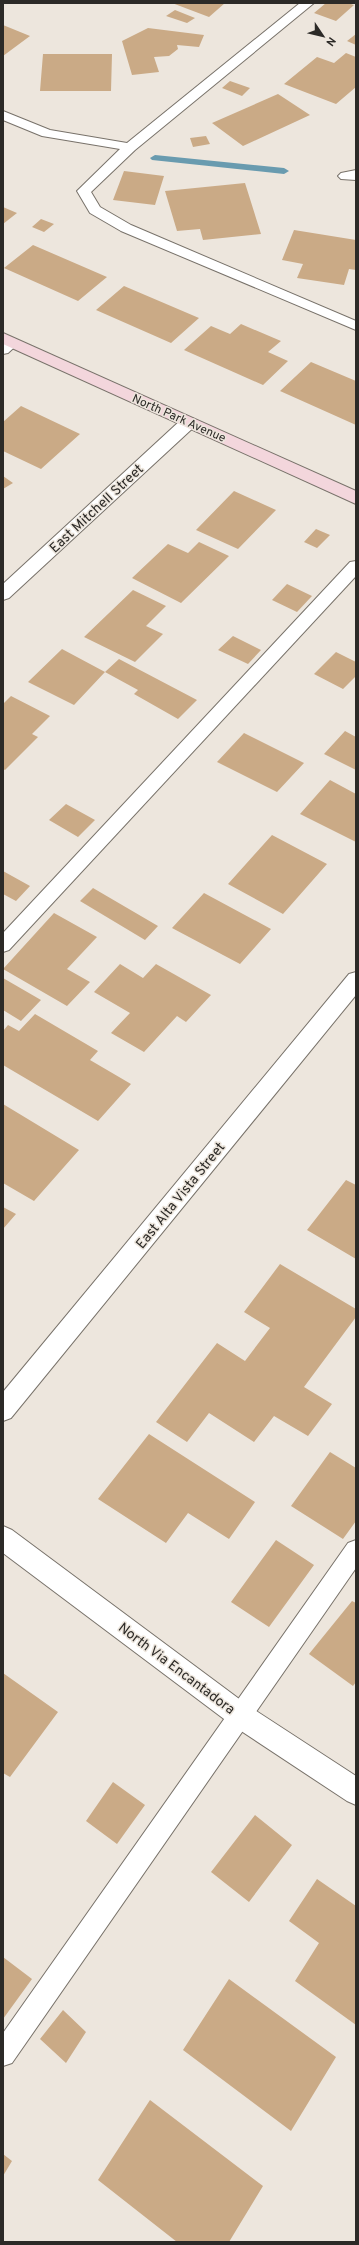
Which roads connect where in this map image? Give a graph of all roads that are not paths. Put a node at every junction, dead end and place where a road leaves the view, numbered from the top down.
1 (308, 3) edge
2 (3, 115) edge
3 (130, 147) junction
4 (356, 326) edge
5 (6, 344) edge
6 (188, 423) junction
7 (356, 498) edge
8 (356, 566) edge
9 (3, 594) edge
10 (3, 945) edge
11 (356, 980) edge
12 (3, 1410) edge
13 (3, 1538) edge
14 (356, 1550) edge
15 (241, 1716) junction
16 (356, 1792) edge
17 (3, 2054) edge

1 - 3 lane
2 - 3 lane
3 - 4 lane
5 - 6 street, North Park Avenue
6 - 7 street, North Park Avenue
6 - 9 street, East Mitchell Street
8 - 10 lane
11 - 12 street, East Alta Vista Street
13 - 15 street, North Via Encantadora
14 - 15 lane
15 - 16 street, North Via Encantadora
15 - 17 lane

